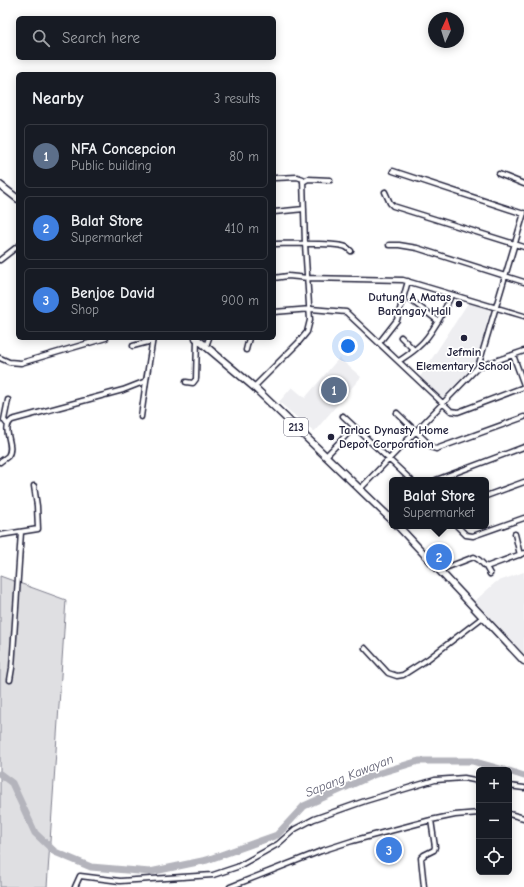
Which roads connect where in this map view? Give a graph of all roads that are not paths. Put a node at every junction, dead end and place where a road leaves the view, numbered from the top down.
1 (393, 171) dead end
2 (499, 174) dead end
3 (276, 178) edge
4 (330, 180) dead end
5 (303, 182) junction
6 (524, 184) edge
7 (0, 185) edge
8 (386, 192) dead end
9 (16, 197) edge
10 (304, 209) junction
11 (276, 212) edge
12 (524, 213) edge
13 (276, 244) edge
14 (305, 244) junction
15 (514, 244) junction
16 (389, 245) dead end
17 (524, 247) edge
18 (16, 248) edge
19 (351, 251) dead end
20 (0, 260) edge
21 (504, 276) junction
22 (276, 278) edge
23 (308, 278) junction
24 (408, 281) junction
25 (524, 282) edge
26 (452, 295) junction
27 (412, 301) dead end
28 (495, 308) junction
29 (310, 309) junction
30 (276, 312) edge
31 (524, 316) edge
32 (438, 321) junction
33 (401, 337) dead end
34 (99, 340) edge
35 (153, 340) edge
36 (197, 340) edge
37 (199, 340) edge
38 (208, 340) edge
39 (248, 340) edge
40 (379, 343) junction
41 (133, 346) dead end
42 (206, 346) junction
43 (246, 350) dead end
44 (414, 350) junction
45 (524, 351) edge
46 (514, 355) junction
47 (0, 358) edge
48 (399, 361) junction
49 (478, 367) junction
50 (146, 381) junction
51 (186, 382) dead end
52 (524, 386) edge
53 (254, 387) junction
54 (8, 400) dead end
55 (442, 402) junction
56 (397, 413) dead end
57 (343, 416) dead end
58 (141, 417) dead end
59 (524, 417) edge
60 (7, 424) junction
61 (354, 427) junction
62 (416, 431) junction
63 (524, 447) edge
64 (326, 456) junction
65 (389, 459) junction
66 (0, 462) edge
67 (408, 477) edge
68 (444, 477) edge
69 (524, 482) edge
70 (34, 486) dead end
71 (360, 489) junction
72 (489, 495) edge
73 (389, 517) edge
74 (524, 518) edge
75 (404, 529) edge
76 (460, 529) edge
77 (21, 532) junction
78 (515, 534) dead end
79 (0, 535) edge
80 (522, 554) edge
81 (486, 568) junction
82 (440, 570) junction
83 (490, 574) dead end
84 (483, 617) junction
85 (365, 648) dead end
86 (524, 661) edge
87 (10, 680) dead end
88 (476, 781) edge
89 (512, 786) edge
90 (524, 788) edge
91 (476, 812) edge
92 (512, 815) edge
93 (524, 818) edge
94 (431, 820) junction
95 (241, 885) edge
96 (75, 887) edge
97 (230, 887) edge
98 (424, 887) edge

1 - 12 street
2 - 6 street
3 - 5 street
4 - 5 street
5 - 10 street
7 - 9 main road
8 - 15 street
10 - 11 street
10 - 14 street
12 - 15 street
13 - 14 street
14 - 19 street
14 - 23 street
15 - 17 street
15 - 21 street
16 - 21 street
18 - 20 street
21 - 25 street
21 - 28 street
22 - 23 street
23 - 24 street
23 - 29 street
24 - 26 street
24 - 40 street
26 - 28 street
26 - 32 street
27 - 32 street
28 - 31 street
28 - 49 street
29 - 30 street
29 - 40 street
29 - 53 street
32 - 44 street
33 - 44 street
34 - 47 street
35 - 41 street
35 - 50 street
36 - 51 street
37 - 42 main road, 213
38 - 42 street
39 - 43 street
40 - 48 street
42 - 53 main road, 213
44 - 48 street
45 - 46 street
46 - 49 street
46 - 52 street
48 - 55 street
49 - 55 street
50 - 58 street
50 - 60 street
52 - 55 street
53 - 64 main road, 213
54 - 60 street
55 - 62 street
56 - 62 street
57 - 61 street
59 - 62 street
60 - 66 street
61 - 64 street
61 - 65 street
62 - 65 street
63 - 68 street
64 - 71 main road, 213
65 - 67 street
65 - 71 street
69 - 72 street
70 - 77 street
71 - 73 main road, 213
74 - 76 street
75 - 82 main road
77 - 79 street
77 - 87 street
78 - 80 street
80 - 81 street
81 - 82 street
81 - 83 street
82 - 84 main road
84 - 85 street
84 - 86 main road
88 - 96 street
89 - 90 street
91 - 94 street
92 - 93 street
94 - 95 street
94 - 98 street
95 - 97 street

